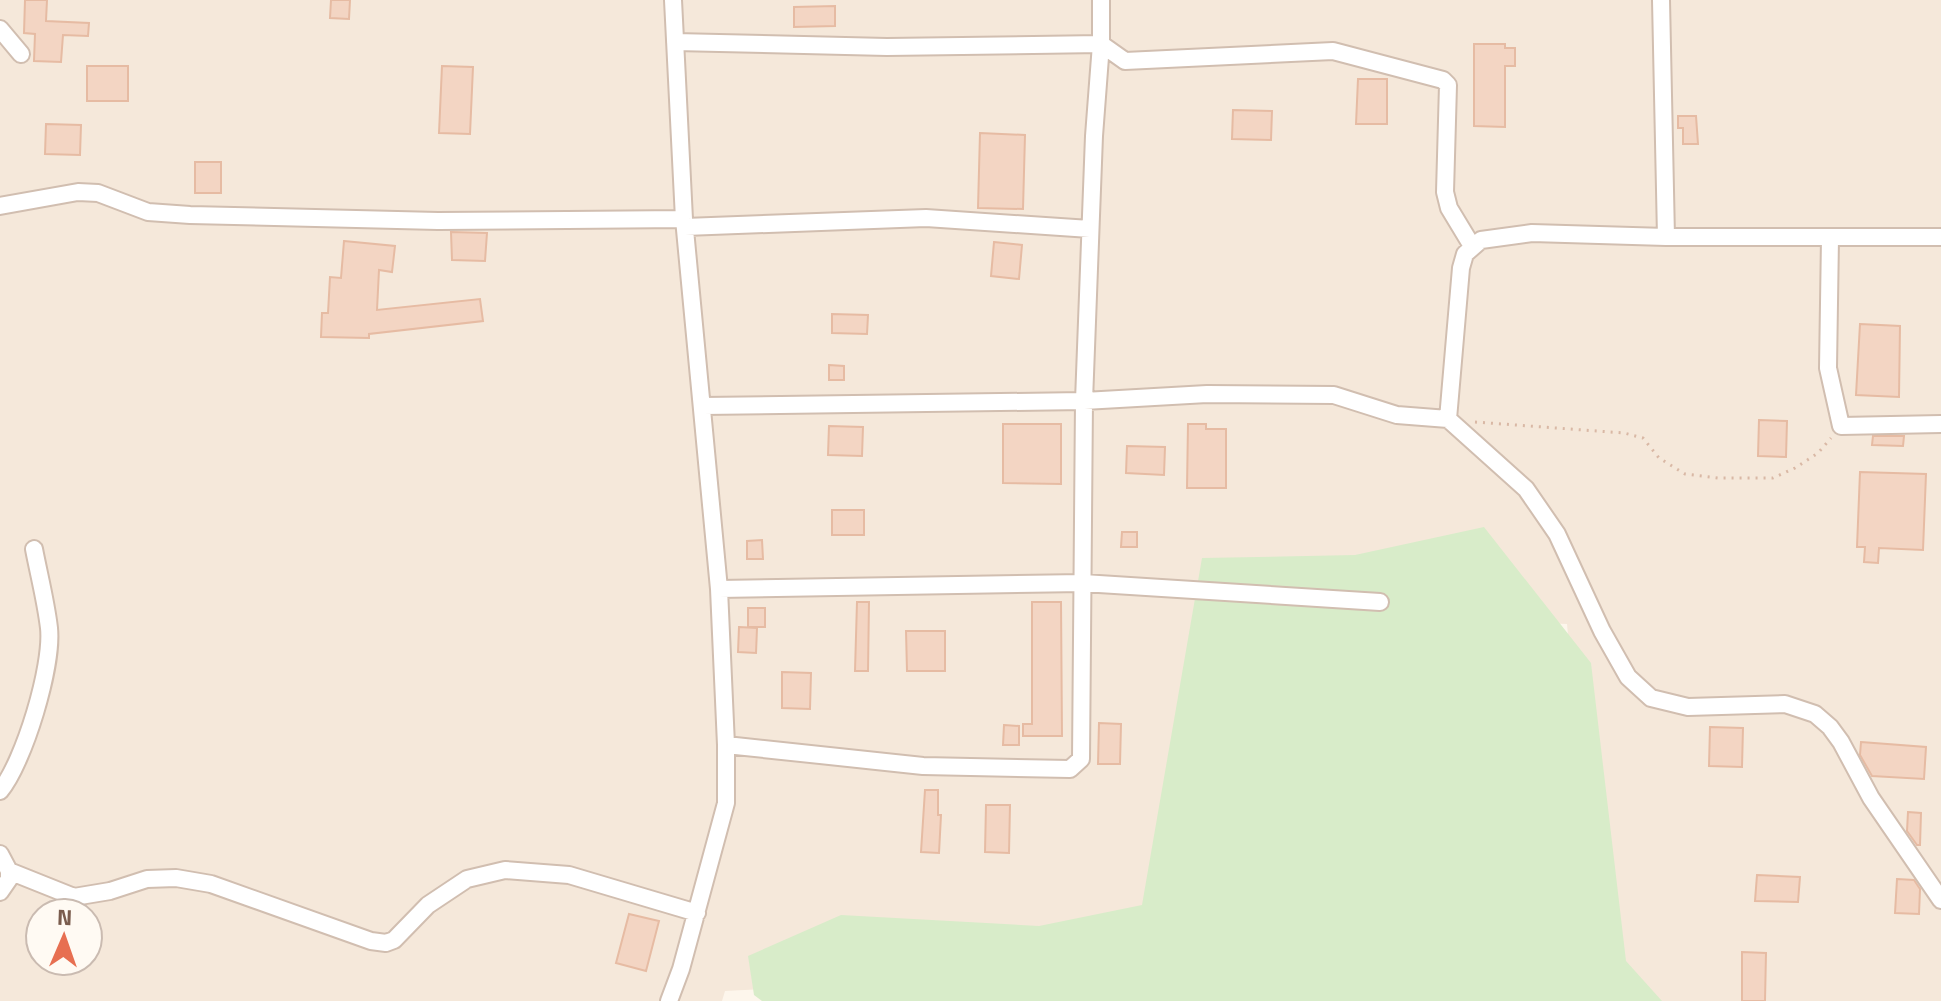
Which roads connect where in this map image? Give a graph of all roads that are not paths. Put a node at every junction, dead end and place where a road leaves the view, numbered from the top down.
1 (673, 0) edge
2 (1101, 0) edge
3 (1661, 0) edge
4 (0, 29) edge
5 (675, 42) junction
6 (1101, 44) junction
7 (21, 54) dead end
8 (0, 206) edge
9 (684, 223) junction
10 (1090, 229) junction
11 (1666, 237) junction
12 (1941, 237) edge
13 (1830, 238) junction
14 (1472, 246) junction
15 (1084, 401) junction
16 (703, 406) junction
17 (1448, 419) junction
18 (1941, 424) edge
19 (34, 549) dead end
20 (1083, 583) junction
21 (719, 589) junction
22 (1380, 602) dead end
23 (726, 745) junction
24 (0, 791) edge
25 (0, 854) edge
26 (9, 871) junction
27 (0, 892) edge
28 (1941, 900) edge
29 (697, 913) junction
30 (669, 1001) edge

1 - 5 street
2 - 6 street
3 - 11 street
4 - 7 street
5 - 6 street
5 - 9 street
6 - 10 street
6 - 14 street
8 - 9 street
9 - 10 street
9 - 16 street
10 - 15 street
11 - 13 street
11 - 14 street
12 - 13 street
13 - 18 street
14 - 17 street
15 - 16 street
15 - 17 street
15 - 20 street
16 - 21 street
17 - 28 street
19 - 24 street
20 - 21 street
20 - 22 street
20 - 23 street
21 - 23 street
23 - 29 street
25 - 26 street
26 - 27 street
26 - 29 street
29 - 30 street

